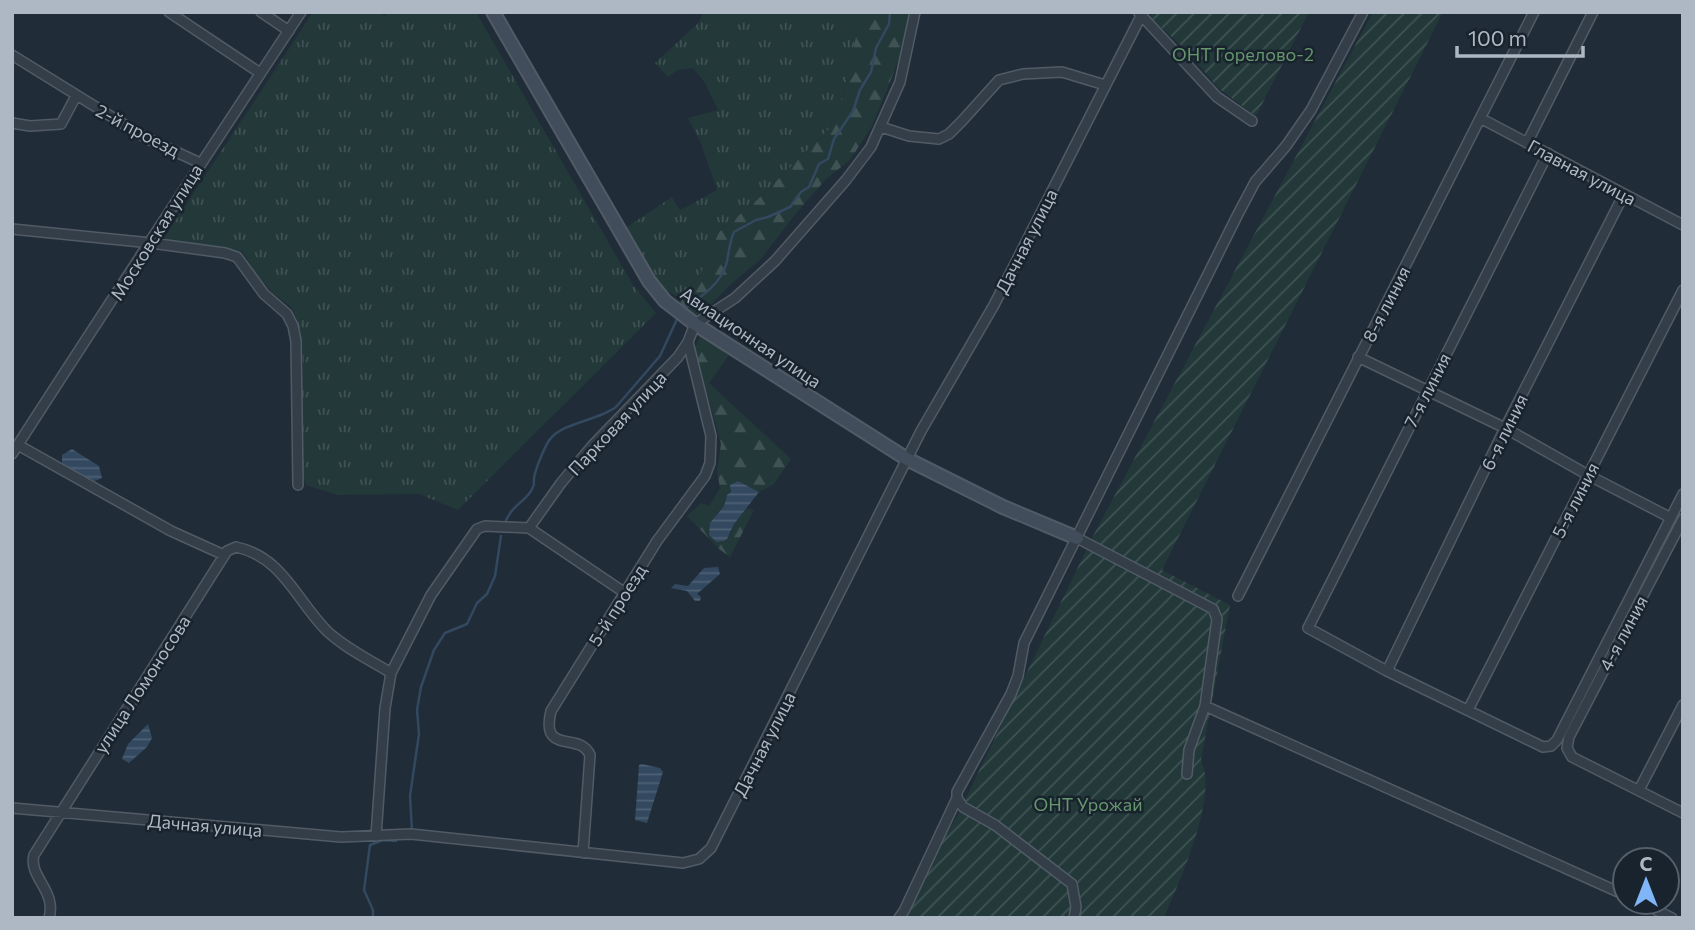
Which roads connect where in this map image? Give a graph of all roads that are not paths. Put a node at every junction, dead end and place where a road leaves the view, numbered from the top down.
1 (169, 12) edge
2 (261, 12) edge
3 (301, 12) edge
4 (493, 12) edge
5 (915, 12) edge
6 (1363, 12) edge
7 (1534, 12) edge
8 (1593, 12) edge
9 (1141, 13) edge
10 (289, 31) junction
11 (12, 55) edge
12 (260, 74) junction
13 (1105, 85) junction
14 (76, 96) junction
15 (1482, 119) junction
16 (1252, 121) dead end
17 (12, 123) edge
18 (881, 127) junction
19 (1527, 142) junction
20 (1548, 153) junction
21 (200, 163) junction
22 (1624, 194) junction
23 (1683, 225) edge
24 (12, 229) edge
25 (151, 243) junction
26 (1683, 290) edge
27 (695, 324) junction
28 (688, 342) junction
29 (1359, 358) junction
30 (1427, 390) junction
31 (1506, 428) junction
32 (15, 449) edge
33 (907, 460) junction
34 (1588, 475) junction
35 (298, 485) dead end
36 (1683, 494) edge
37 (1671, 517) junction
38 (1683, 519) edge
39 (529, 528) junction
40 (1077, 538) junction
41 (225, 555) junction
42 (625, 593) junction
43 (1238, 596) dead end
44 (1387, 671) junction
45 (391, 673) junction
46 (1683, 705) edge
47 (1205, 706) junction
48 (1468, 710) junction
49 (1187, 774) dead end
50 (1639, 790) junction
51 (957, 798) junction
52 (12, 808) edge
53 (58, 813) junction
54 (1683, 813) edge
55 (376, 836) junction
56 (583, 853) junction
57 (1611, 889) edge
58 (49, 918) edge
59 (898, 918) edge
60 (1074, 918) edge

1 - 12 street
2 - 10 street
3 - 10 street, Московская улица
4 - 27 street, Авиационная улица
5 - 18 street
6 - 40 street
7 - 15 street, 8-я линия
8 - 19 street
9 - 13 street, Дачная улица
9 - 16 street
10 - 12 street, Московская улица
11 - 14 street, 2-й проезд
12 - 21 street, Московская улица
13 - 18 street
13 - 33 street, Дачная улица
14 - 17 street, 2-й проезд
14 - 21 street, 2-й проезд
15 - 19 street, Главная улица
15 - 29 street, 8-я линия
18 - 27 street
19 - 20 street, Главная улица
20 - 22 street, Главная улица
20 - 30 street, 7-я линия
21 - 25 street, Московская улица
22 - 23 street, Главная улица
22 - 31 street, 6-я линия
24 - 25 street
25 - 32 street, Московская улица
25 - 35 street
26 - 34 street, 5-я линия
27 - 28 street, Парковая улица
27 - 33 street, Авиационная улица
28 - 39 street, Парковая улица
28 - 42 street, 5-й проезд
29 - 30 street
29 - 43 street, 8-я линия
30 - 31 street
30 - 44 street, 7-я линия
31 - 34 street
31 - 44 street, 6-я линия
32 - 41 street
33 - 40 street, Авиационная улица
33 - 56 street, Дачная улица
34 - 37 street
34 - 48 street, 5-я линия
36 - 37 street
37 - 48 street
38 - 50 street, 4-я линия
39 - 42 street
39 - 45 street
40 - 47 street
40 - 51 street
41 - 45 street
41 - 53 street, улица Ломоносова
42 - 56 street, 5-й проезд
44 - 48 street
45 - 55 street
46 - 50 street
47 - 49 street
47 - 57 street
50 - 54 street
51 - 59 street
51 - 60 street
52 - 53 street, Дачная улица
53 - 55 street, Дачная улица
53 - 58 street, улица Ломоносова
55 - 56 street, Дачная улица

